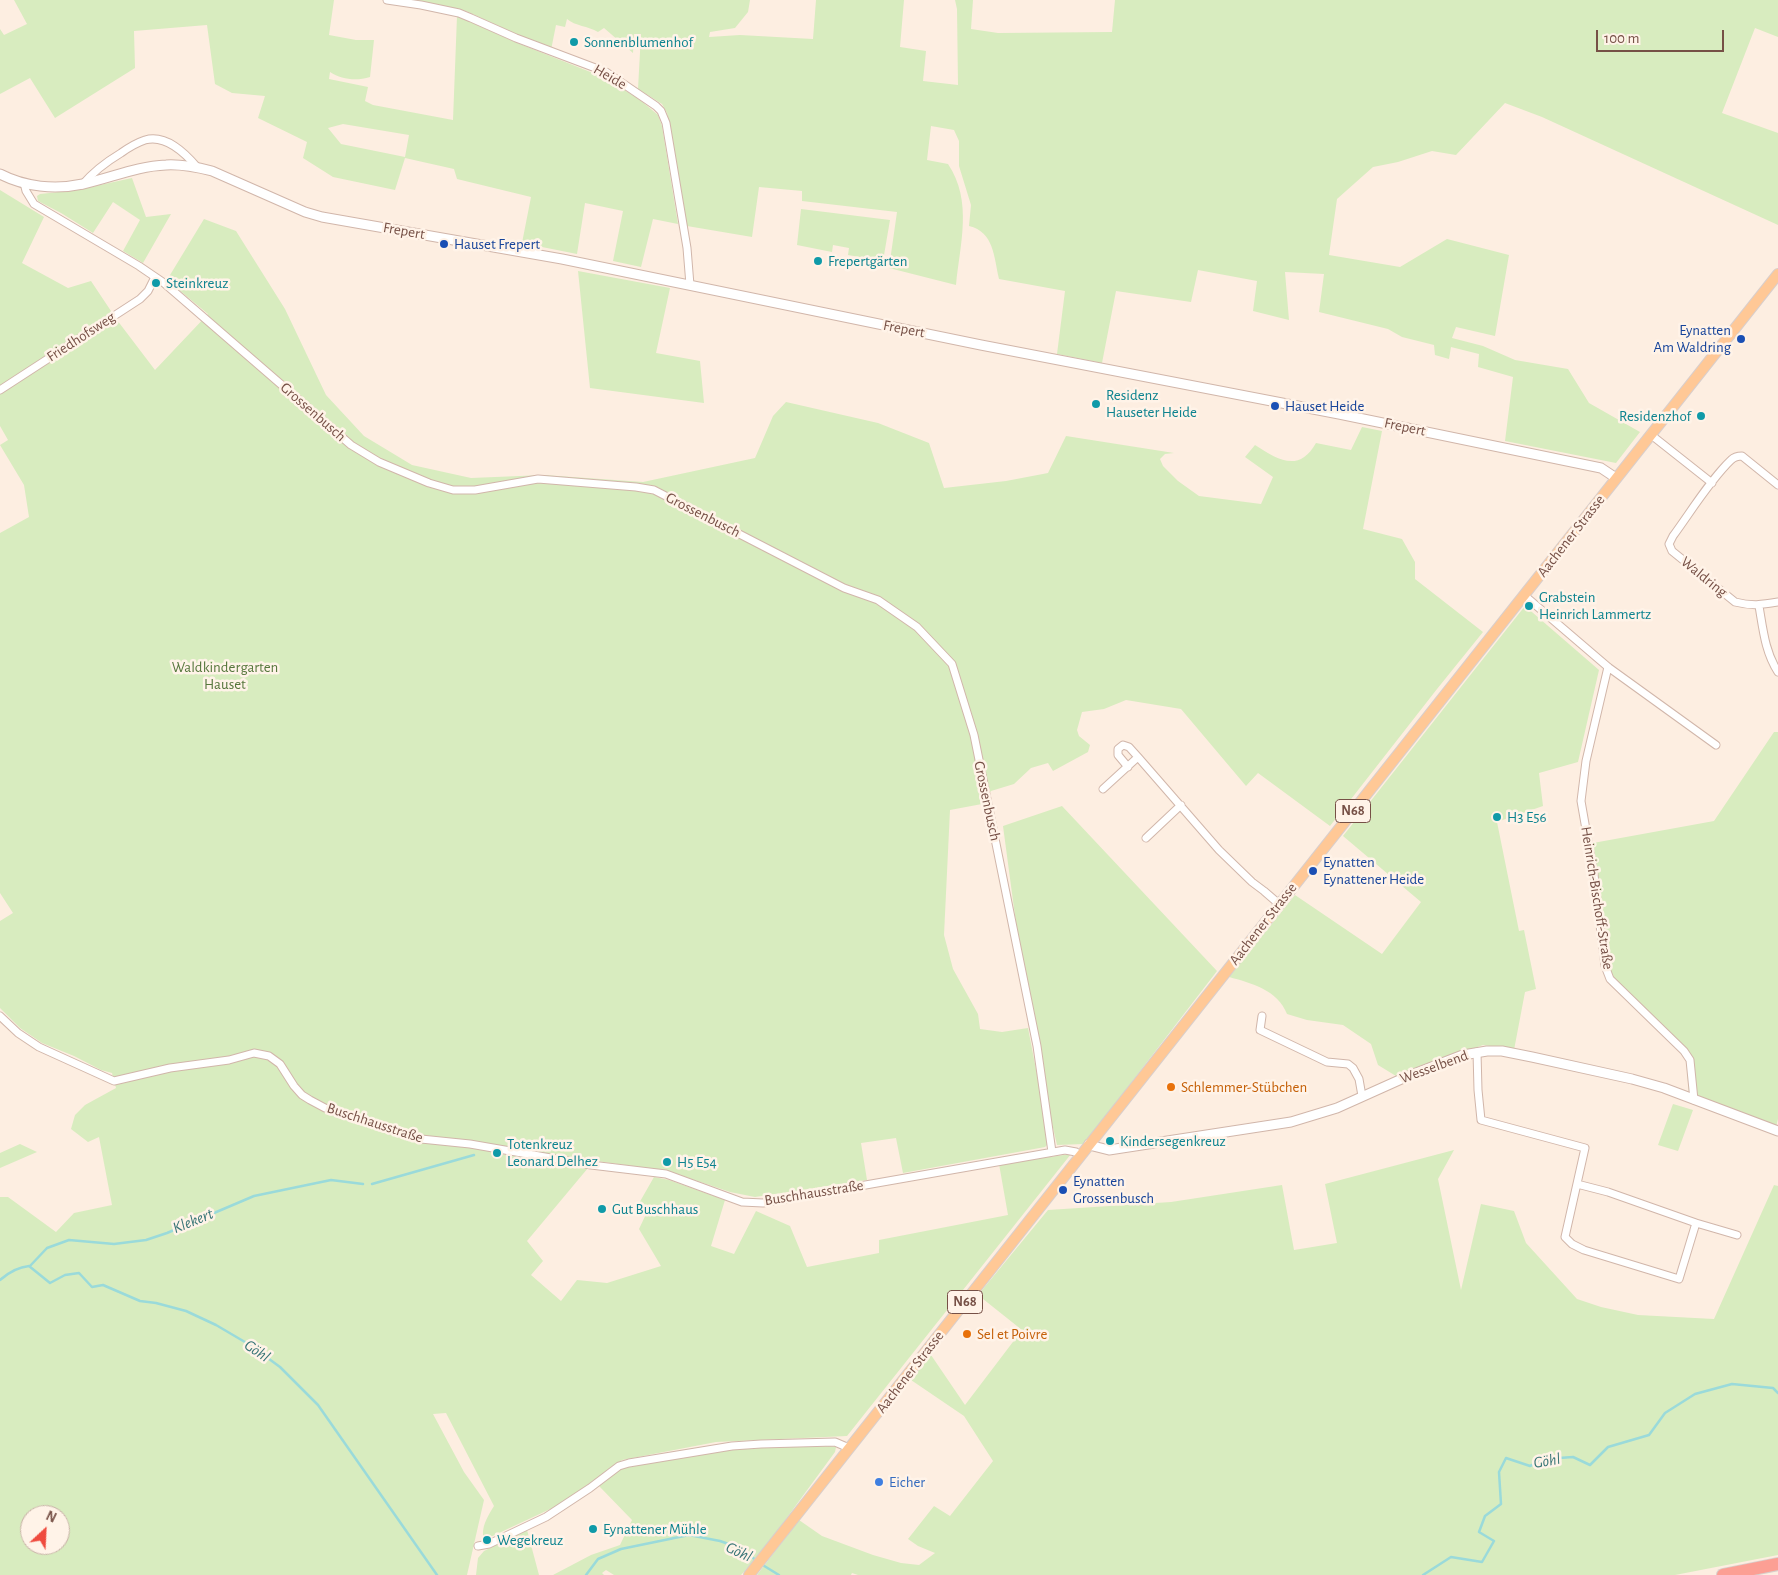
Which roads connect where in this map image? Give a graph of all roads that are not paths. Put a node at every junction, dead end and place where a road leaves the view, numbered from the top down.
1 (386, 0) edge
2 (197, 167) junction
3 (0, 174) edge
4 (24, 183) junction
5 (82, 184) junction
6 (1778, 274) edge
7 (155, 277) junction
8 (690, 285) junction
9 (0, 390) edge
10 (1650, 434) junction
11 (1616, 478) junction
12 (1712, 483) junction
13 (1778, 485) edge
14 (1524, 596) junction
15 (1778, 602) edge
16 (1759, 606) junction
17 (1608, 667) junction
18 (1778, 672) edge
19 (1716, 745) dead end
20 (1138, 757) junction
21 (1128, 767) junction
22 (1103, 789) dead end
23 (1181, 805) junction
24 (1146, 838) dead end
25 (1279, 904) junction
26 (0, 1016) edge
27 (1262, 1016) dead end
28 (1477, 1052) junction
29 (1362, 1096) junction
30 (1694, 1100) junction
31 (1778, 1131) edge
32 (1089, 1144) junction
33 (1052, 1152) junction
34 (1080, 1155) junction
35 (1577, 1184) junction
36 (1696, 1223) junction
37 (1737, 1235) dead end
38 (849, 1448) junction
39 (478, 1546) dead end
40 (1778, 1564) edge
41 (752, 1571) edge
42 (1723, 1575) edge

1 - 8 street, Heide
2 - 5 street, Frepert
2 - 5 street, Frepert
2 - 8 street, Frepert
3 - 4 street, Frepert
4 - 5 street, Frepert
4 - 7 street, Grossenbusch
6 - 10 main road, Aachener Strasse / N68
7 - 9 street, Friedhofsweg
7 - 33 street, Grossenbusch
8 - 11 street, Frepert
10 - 11 main road, Aachener Strasse / N68
10 - 12 street
11 - 14 main road, Aachener Strasse / N68
12 - 13 street, Waldring
12 - 16 street, Waldring
14 - 17 street
14 - 25 main road, Aachener Strasse / N68
15 - 16 street, Waldring
16 - 18 street
17 - 19 street
17 - 30 street, Heinrich-Bischoff-Straße
20 - 21 street
20 - 21 street
20 - 23 street
21 - 22 street
23 - 24 street
23 - 25 street
25 - 32 main road, Aachener Strasse / N68
26 - 33 street, Buschhausstraße
27 - 29 street
28 - 29 street, Wesselbend
28 - 30 street, Wesselbend
28 - 35 street
29 - 32 street, Wesselbend
30 - 31 street, Wesselbend
32 - 34 main road, Aachener Strasse / N68
33 - 34 street, Buschhausstraße
34 - 38 main road, Aachener Strasse / N68
35 - 36 street
35 - 36 street
36 - 37 street
38 - 39 street
38 - 41 main road, Aachener Strasse / N68
40 - 42 highway

